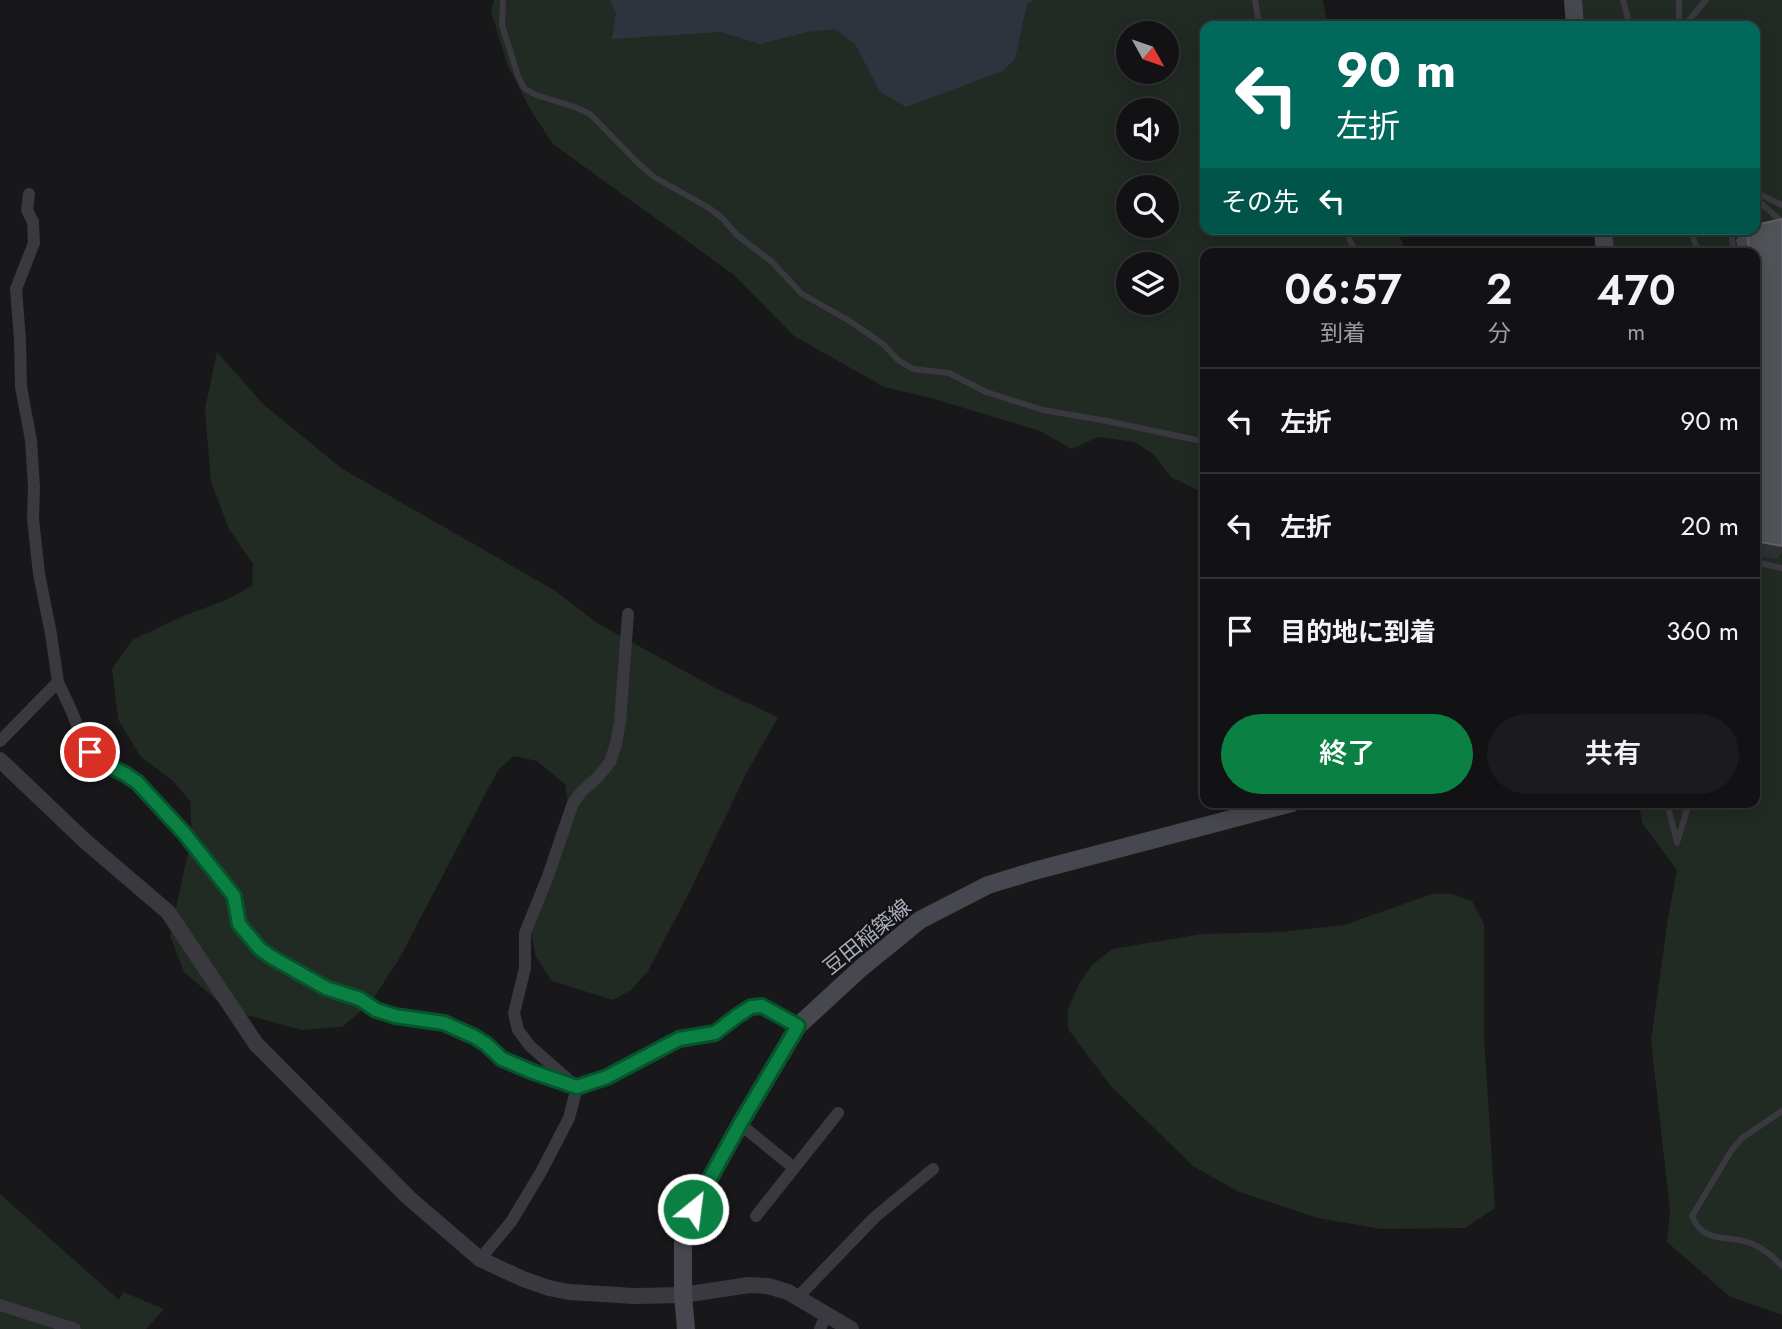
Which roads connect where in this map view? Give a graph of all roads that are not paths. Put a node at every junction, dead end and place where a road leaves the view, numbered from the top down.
1 (503, 0) edge
2 (1255, 0) edge
3 (1573, 0) edge
4 (1623, 0) edge
5 (1679, 0) edge
6 (1706, 0) edge
7 (1258, 21) edge
8 (1575, 21) edge
9 (1629, 21) edge
10 (1681, 21) edge
11 (1686, 21) edge
12 (29, 194) dead end
13 (1760, 194) edge
14 (1760, 202) edge
15 (1782, 205) edge
16 (1782, 222) edge
17 (1200, 441) edge
18 (1760, 563) edge
19 (1782, 568) edge
20 (628, 614) dead end
21 (58, 682) junction
22 (0, 741) edge
23 (0, 760) edge
24 (1273, 808) edge
25 (1668, 808) edge
26 (1688, 808) edge
27 (798, 1026) junction
28 (577, 1087) junction
29 (1782, 1111) edge
30 (838, 1112) dead end
31 (740, 1124) junction
32 (794, 1168) junction
33 (933, 1169) dead end
34 (756, 1216) dead end
35 (480, 1259) junction
36 (1782, 1266) edge
37 (683, 1295) junction
38 (797, 1298) junction
39 (0, 1305) edge
40 (824, 1322) edge
41 (75, 1329) edge
42 (686, 1329) edge
43 (851, 1329) edge

1 - 17 lane
2 - 7 lane
3 - 8 main road
4 - 9 lane
5 - 10 lane
6 - 11 lane
12 - 21 street
13 - 15 lane
14 - 16 lane
18 - 19 lane
20 - 28 street
21 - 22 street
21 - 28 street
23 - 35 street
24 - 27 main road, 豆田稲築線
25 - 26 lane
27 - 28 street
27 - 31 main road, 豆田稲築線
28 - 35 street
29 - 36 lane
30 - 32 street
31 - 32 street
31 - 37 main road, 豆田稲築線
32 - 34 street
33 - 38 street
35 - 37 street
37 - 38 street
37 - 42 main road, 豆田稲築線
38 - 40 street
39 - 41 street
40 - 43 street

